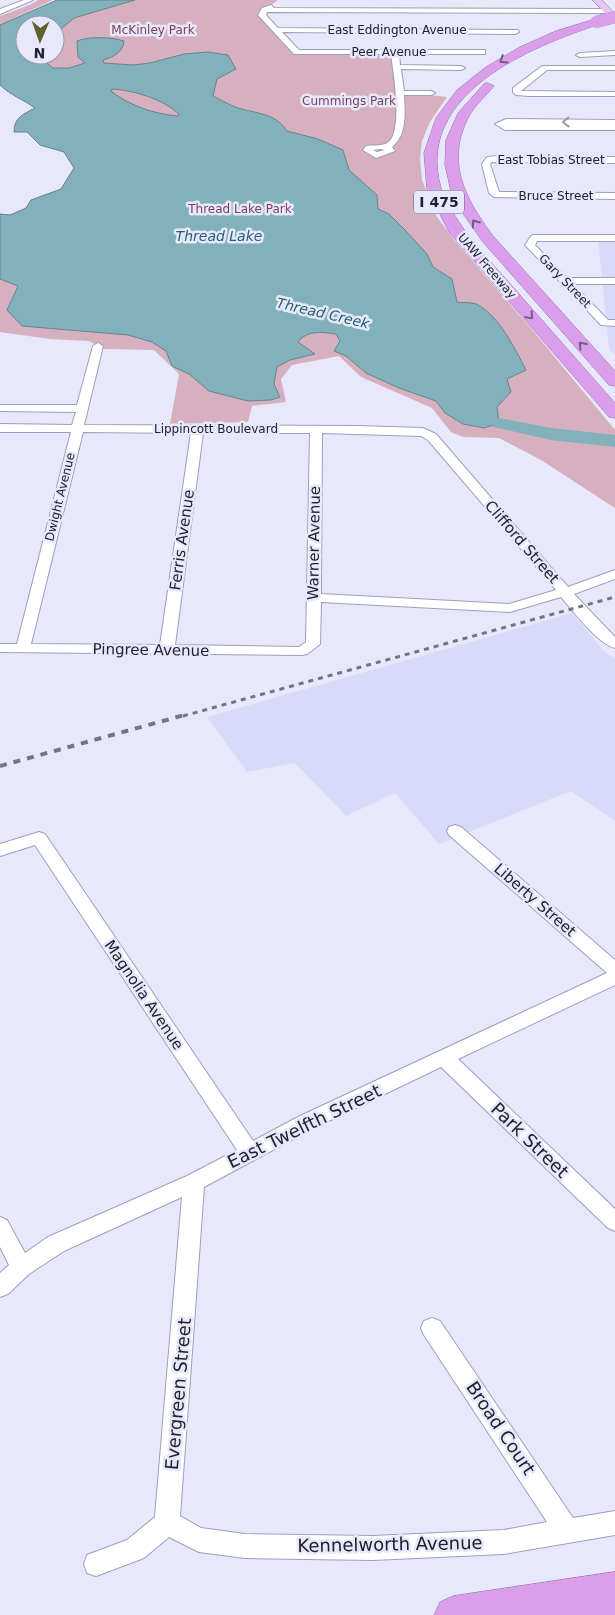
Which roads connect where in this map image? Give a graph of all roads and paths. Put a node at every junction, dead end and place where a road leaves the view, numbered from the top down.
1 (30, 0) edge
2 (452, 0) edge
3 (597, 0) edge
4 (277, 3) dead end
5 (265, 10) junction
6 (455, 10) junction
7 (0, 12) edge
8 (612, 16) edge
9 (604, 24) edge
10 (278, 30) junction
11 (458, 31) junction
12 (516, 32) dead end
13 (462, 52) junction
14 (482, 52) dead end
15 (395, 53) junction
16 (615, 53) edge
17 (580, 55) dead end
18 (396, 67) junction
19 (460, 68) dead end
20 (615, 68) edge
21 (399, 93) junction
22 (431, 93) dead end
23 (615, 94) edge
24 (615, 123) edge
25 (588, 125) junction
26 (615, 127) edge
27 (388, 147) dead end
28 (615, 160) edge
29 (497, 195) joint
30 (615, 196) edge
31 (615, 238) edge
32 (565, 281) junction
33 (615, 281) edge
34 (610, 323) edge
35 (98, 346) dead end
36 (615, 381) edge
37 (0, 408) edge
38 (82, 409) junction
39 (615, 413) edge
40 (0, 428) edge
41 (77, 429) junction
42 (197, 430) junction
43 (316, 430) junction
44 (432, 437) joint
45 (615, 574) edge
46 (566, 592) junction
47 (314, 598) junction
48 (615, 644) edge
49 (0, 648) edge
50 (23, 648) junction
51 (167, 650) junction
52 (302, 651) joint
53 (454, 830) dead end
54 (0, 850) edge
55 (615, 970) edge
56 (615, 977) edge
57 (444, 1058) junction
58 (250, 1153) junction
59 (194, 1182) junction
60 (615, 1222) edge
61 (0, 1226) edge
62 (21, 1267) junction
63 (0, 1287) edge
64 (432, 1328) dead end
65 (167, 1523) junction
66 (615, 1523) edge
67 (567, 1530) junction
68 (96, 1564) dead end
69 (615, 1590) edge
70 (615, 1611) edge
71 (453, 1615) edge
72 (555, 1615) edge

1 - 7 street
2 - 6 street
3 - 8 main road
4 - 5 street
5 - 6 street
5 - 10 street
6 - 8 street
6 - 11 street
8 - 9 highway, UAW Freeway / I 475, bridge
36 -> 9 highway, UAW Freeway / I 475
9 -> 39 highway, UAW Freeway / I 475
10 - 11 street, East Eddington Avenue
10 - 15 street, Peer Avenue
11 - 12 street, East Eddington Avenue
11 - 13 street
13 - 14 street, Peer Avenue
13 - 15 street, Peer Avenue
15 - 18 street
16 - 17 street
18 - 19 street
18 - 21 street
20 - 23 street
21 - 22 street
21 - 27 street
24 - 25 street
25 -> 25 street
25 - 26 street
28 - 29 street, East Tobias Street
29 - 30 street, Bruce Street
31 - 32 street, Gary Street
32 - 33 street
32 - 34 street, Gary Street
35 - 38 street, Dwight Avenue
37 - 38 street
38 - 41 street, Dwight Avenue
40 - 41 street, Lippincott Boulevard
41 - 42 street, Lippincott Boulevard
41 - 50 street, Dwight Avenue
42 - 43 street, Lippincott Boulevard
42 - 51 street, Ferris Avenue
43 - 44 street, Lippincott Boulevard
43 - 47 street, Warner Avenue
44 - 46 street, Clifford Street
45 - 46 street
46 - 47 street
46 - 48 street, Clifford Street
47 - 52 street, Warner Avenue
49 - 50 street, Pingree Avenue
50 - 51 street, Pingree Avenue
51 - 52 street, Pingree Avenue
53 - 55 street, Liberty Street
54 - 58 street, Magnolia Avenue
56 - 57 street, East Twelfth Street
57 - 58 street, East Twelfth Street
57 - 60 street, Park Street
58 - 59 street, East Twelfth Street
59 - 62 street, East Twelfth Street
59 - 65 street, Evergreen Street
61 - 62 street
62 - 63 street, East Twelfth Street
64 - 67 street, Broad Court
65 - 67 street, Kennelworth Avenue
65 - 68 street
66 - 67 street, Kennelworth Avenue
69 - 71 highway
70 - 72 highway

